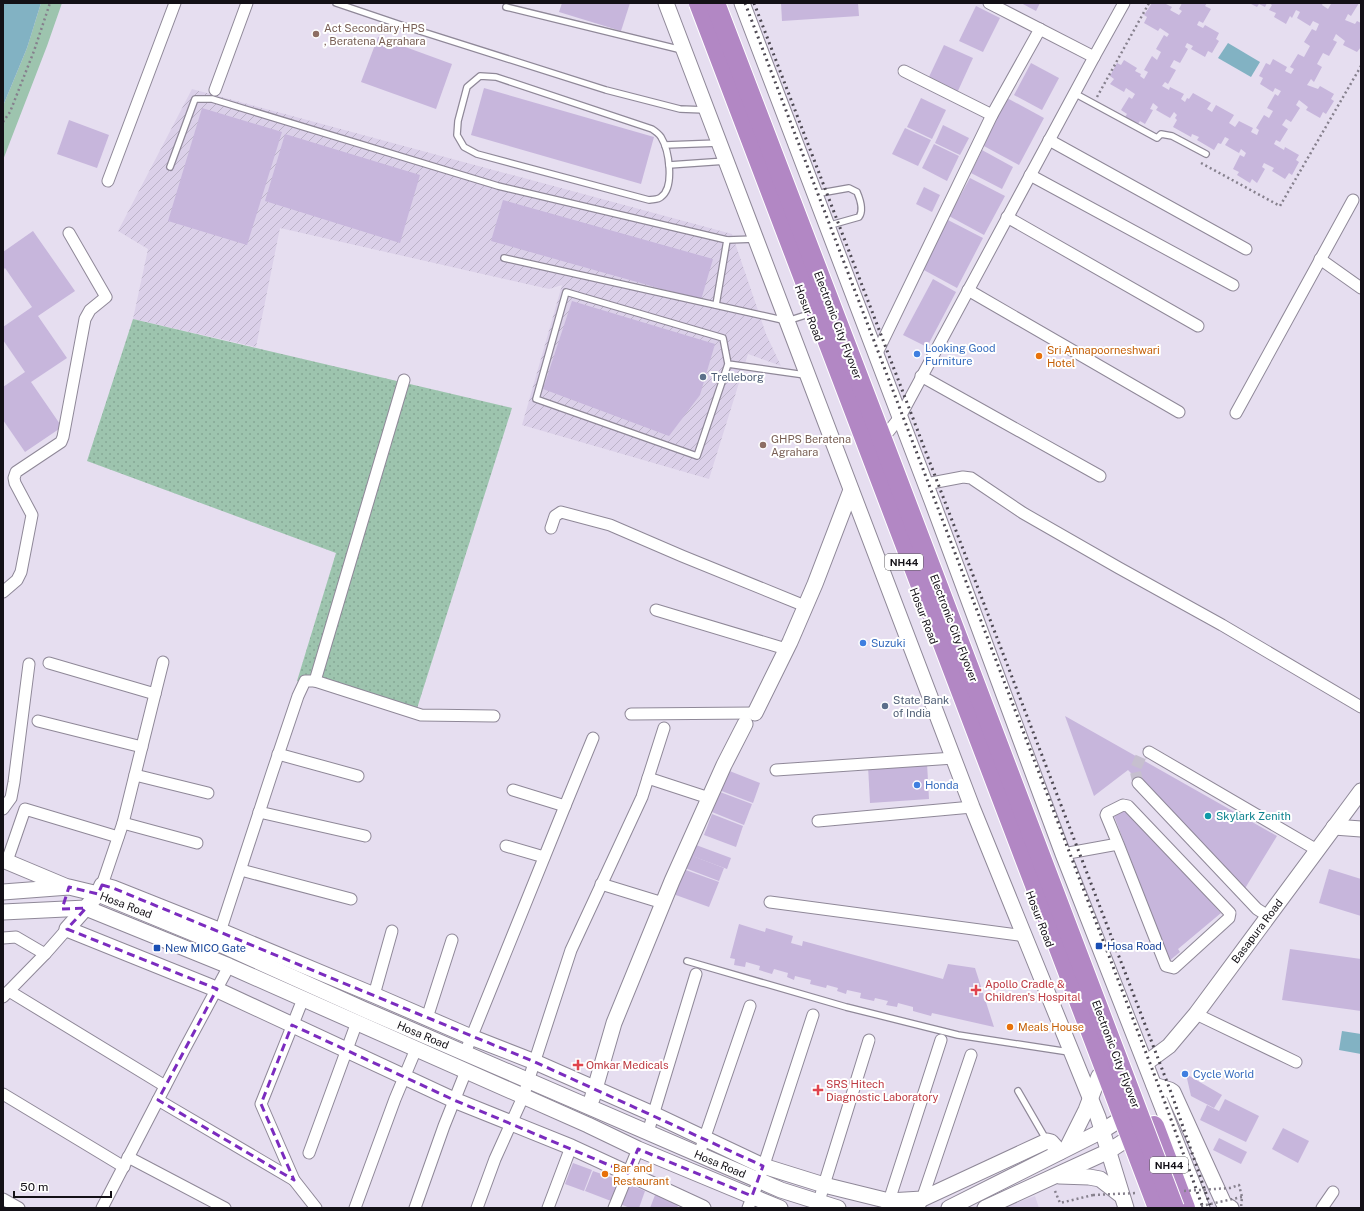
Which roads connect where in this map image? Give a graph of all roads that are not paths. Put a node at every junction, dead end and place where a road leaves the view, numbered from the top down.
1 (175, 3) edge
2 (247, 3) edge
3 (336, 3) edge
4 (666, 3) edge
5 (689, 3) edge
6 (699, 3) edge
7 (714, 3) edge
8 (725, 3) edge
9 (742, 3) edge
10 (989, 3) edge
11 (1124, 3) edge
12 (506, 7) dead end
13 (1040, 29) junction
14 (684, 51) junction
15 (1094, 57) junction
16 (904, 71) dead end
17 (216, 90) dead end
18 (1074, 93) junction
19 (706, 110) junction
20 (992, 115) junction
21 (1049, 140) junction
22 (719, 143) junction
23 (665, 145) junction
24 (1206, 154) dead end
25 (726, 161) junction
26 (669, 165) junction
27 (170, 167) dead end
28 (1030, 175) junction
29 (108, 181) dead end
30 (815, 194) junction
31 (1353, 200) dead end
32 (1007, 217) junction
33 (827, 226) junction
34 (69, 233) dead end
35 (756, 239) junction
36 (728, 240) junction
37 (1246, 249) dead end
38 (504, 258) dead end
39 (1320, 260) junction
40 (1233, 286) dead end
41 (1361, 288) edge
42 (968, 290) junction
43 (716, 305) junction
44 (809, 314) junction
45 (787, 321) junction
46 (1198, 326) dead end
47 (876, 355) junction
48 (728, 364) junction
49 (808, 375) junction
50 (921, 376) junction
51 (404, 380) dead end
52 (1179, 412) dead end
53 (1236, 413) dead end
54 (894, 424) junction
55 (1100, 476) dead end
56 (926, 484) junction
57 (851, 490) junction
58 (551, 528) dead end
59 (3, 592) edge
60 (805, 606) junction
61 (656, 610) dead end
62 (786, 649) junction
63 (164, 662) dead end
64 (49, 663) dead end
65 (29, 664) dead end
66 (315, 681) junction
67 (155, 694) junction
68 (1361, 707) edge
69 (755, 713) joint
70 (631, 714) dead end
71 (494, 716) dead end
72 (38, 721) dead end
73 (745, 724) dead end
74 (664, 728) dead end
75 (593, 738) dead end
76 (142, 747) junction
77 (1149, 752) dead end
78 (278, 754) junction
79 (954, 758) junction
80 (776, 770) dead end
81 (135, 775) junction
82 (358, 776) dead end
83 (648, 778) junction
84 (1138, 783) tunnel mouth
85 (513, 790) dead end
86 (1361, 791) edge
87 (208, 793) dead end
88 (709, 798) junction
89 (565, 806) junction
90 (972, 807) junction
91 (3, 809) edge
92 (259, 812) junction
93 (818, 821) dead end
94 (123, 823) junction
95 (1334, 827) junction
96 (1361, 829) edge
97 (365, 836) dead end
98 (118, 837) junction
99 (197, 843) dead end
100 (1118, 844) junction
101 (506, 846) dead end
102 (1317, 850) junction
103 (1063, 854) junction
104 (544, 857) junction
105 (5, 860) edge
106 (241, 870) junction
107 (601, 884) junction
108 (69, 887) junction
109 (100, 889) junction
110 (3, 892) edge
111 (351, 899) dead end
112 (770, 902) dead end
113 (663, 903) junction
114 (86, 908) junction
115 (62, 909) junction
116 (3, 912) edge
117 (1268, 916) junction
118 (67, 929) junction
119 (392, 931) dead end
120 (1025, 936) junction
121 (219, 937) junction
122 (3, 938) edge
123 (452, 940) dead end
124 (45, 954) junction
125 (687, 961) dead end
126 (229, 966) junction
127 (696, 974) dead end
128 (217, 990) junction
129 (6, 994) edge
130 (374, 994) junction
131 (303, 999) junction
132 (750, 1006) dead end
133 (1196, 1014) junction
134 (813, 1015) dead end
135 (427, 1018) junction
136 (357, 1022) junction
137 (292, 1025) junction
138 (472, 1037) junction
139 (869, 1040) dead end
140 (941, 1040) dead end
141 (416, 1049) junction
142 (346, 1050) junction
143 (465, 1053) junction
144 (1071, 1053) junction
145 (971, 1055) dead end
146 (534, 1062) junction
147 (1296, 1062) dead end
148 (1146, 1063) junction
149 (466, 1071) junction
150 (404, 1076) junction
151 (1099, 1076) junction
152 (529, 1080) junction
153 (1154, 1085) junction
154 (165, 1086) junction
155 (595, 1089) junction
156 (1018, 1091) dead end
157 (3, 1094) edge
158 (523, 1097) junction
159 (1090, 1099) junction
160 (158, 1100) junction
161 (454, 1100) junction
162 (1154, 1105) junction
163 (590, 1107) junction
164 (653, 1114) junction
165 (1152, 1122) junction
166 (512, 1124) junction
167 (1109, 1126) junction
168 (648, 1132) junction
169 (704, 1138) junction
170 (1047, 1141) junction
171 (1116, 1146) junction
172 (571, 1148) junction
173 (638, 1149) junction
174 (1064, 1150) junction
175 (309, 1153) dead end
176 (698, 1154) junction
177 (126, 1162) junction
178 (763, 1166) junction
179 (628, 1173) junction
180 (1056, 1176) junction
181 (294, 1180) junction
182 (759, 1180) junction
183 (824, 1185) junction
184 (1333, 1192) dead end
185 (3, 1199) edge
186 (819, 1201) junction
187 (750, 1202) edge
188 (1124, 1202) edge
189 (686, 1204) edge
190 (888, 1204) edge
191 (920, 1204) edge
192 (1196, 1207) edge
193 (19, 1208) edge
194 (102, 1208) edge
195 (225, 1208) edge
196 (316, 1208) edge
197 (355, 1208) edge
198 (415, 1208) edge
199 (477, 1208) edge
200 (548, 1208) edge
201 (614, 1208) edge
202 (703, 1208) edge
203 (780, 1208) edge
204 (838, 1208) edge
205 (949, 1208) edge
206 (987, 1208) edge
207 (1149, 1208) edge
208 (1158, 1208) edge
209 (1174, 1208) edge
210 (1231, 1208) edge
211 (1322, 1208) edge

1 - 29 street
2 - 17 street
3 - 19 lane
4 - 14 street, Hosur Road
5 - 44 highway, Hosur Road / NH44
6 - 208 highway, Electronic City Flyover, bridge
7 - 209 highway, Electronic City Flyover, bridge
8 - 54 highway, NH44
9 - 30 street
10 - 13 street
11 - 15 street
12 - 14 lane
13 - 15 street
13 - 20 street
14 - 19 street, Hosur Road
15 - 18 street
16 - 20 street
18 - 21 street
18 - 24 lane
19 - 22 street, Hosur Road
20 - 47 street
21 - 28 street
21 - 37 street
22 - 23 lane
22 - 25 street, Hosur Road
23 - 26 lane
23 - 26 lane
25 - 26 lane
25 - 35 street, Hosur Road
27 - 36 lane
28 - 32 street
28 - 40 street
30 - 33 street
30 - 33 lane
31 - 39 street
32 - 42 street
32 - 46 street
33 - 47 street
34 - 59 street
35 - 36 lane
35 - 45 street, Hosur Road
36 - 43 lane
38 - 43 lane
39 - 41 street
39 - 53 street
42 - 50 street
42 - 52 street
43 - 45 lane
44 - 45 lane
44 - 151 highway, Hosur Road / NH44
45 - 49 street, Hosur Road
47 - 54 street
48 - 48 lane
48 - 49 lane
49 - 57 street, Hosur Road
50 - 54 street
50 - 55 street
51 - 66 street
54 - 56 street
54 - 162 highway, NH44
56 - 68 street
56 - 103 street
57 - 60 street
57 - 79 street, Hosur Road
58 - 60 street
60 - 62 street
61 - 62 street
62 - 69 street
63 - 67 street
64 - 67 street
65 - 91 street
66 - 71 street
66 - 78 street
67 - 76 street
69 - 70 street
72 - 76 street
73 - 88 street
74 - 83 street
75 - 89 street
76 - 81 street
77 - 102 street
78 - 82 street
78 - 92 street
79 - 80 street
79 - 90 street, Hosur Road
81 - 87 street
81 - 94 street
83 - 88 street
83 - 107 street
84 - 117 street
85 - 89 street
86 - 95 street, Basapura Road
88 - 113 street
89 - 104 street
90 - 93 street
90 - 120 street, Hosur Road
92 - 97 street
92 - 106 street
94 - 98 street
94 - 99 street
95 - 96 street
95 - 102 street, Basapura Road
98 - 105 street
98 - 109 street
100 - 100 street
100 - 103 street
101 - 104 street
102 - 117 street, Basapura Road
103 - 148 street
104 - 138 street
105 - 108 street
106 - 111 street
106 - 121 street
107 - 113 street
107 - 146 street
108 - 109 street, Hosa Road
108 - 110 street, Hosa Road
108 - 115 street
109 - 114 street
109 - 121 street, Hosa Road
112 - 120 street
113 - 155 street
114 - 115 street, Hosa Road
114 - 118 street
114 - 126 street, Hosa Road
115 - 116 street, Hosa Road
117 - 133 street, Basapura Road
118 - 124 street
118 - 128 street
119 - 130 street
120 - 144 street, Hosur Road
121 - 130 street
121 - 143 street, Hosa Road
122 - 124 street
123 - 135 street
124 - 129 street
125 - 144 lane
126 - 128 street
126 - 131 street, Hosa Road
127 - 164 street
128 - 137 street
128 - 154 street
129 - 154 street
130 - 135 street
131 - 136 street, Hosa Road
131 - 137 street
132 - 169 street
133 - 147 street
133 - 148 street, Basapura Road
134 - 178 street
135 - 138 street
136 - 141 street, Hosa Road
136 - 142 street
137 - 142 street
137 - 181 street
138 - 143 street
138 - 146 street
139 - 183 street
140 - 190 street
141 - 149 street, Hosa Road
141 - 150 street
142 - 150 street
142 - 175 street
143 - 152 street, Hosa Road
144 - 159 street, Hosur Road
145 - 191 street
146 - 152 street
146 - 155 street
148 - 153 street
149 - 158 street, Hosa Road
149 - 161 street
150 - 161 street
150 - 197 street
151 - 159 street
151 - 167 highway, Hosur Road / NH44
152 - 158 street
152 - 163 street, Hosa Road
153 - 162 street
153 - 210 street
154 - 160 street
155 - 163 street
155 - 164 street
156 - 170 lane
157 - 177 street
158 - 166 street
158 - 173 street, Hosa Road
159 - 167 street, Hosur Road
159 - 174 street
160 - 177 street
160 - 181 street
161 - 166 street
161 - 198 street
162 - 165 highway, NH44
162 - 167 street
162 - 192 street
163 - 168 street, Hosa Road
164 - 168 street
164 - 169 street
165 - 171 street
165 - 192 highway, NH44
166 - 172 street
166 - 199 street
167 - 171 highway, Hosur Road / NH44
167 - 174 street
168 - 176 street, Hosa Road
169 - 176 street
169 - 178 street
170 - 174 street
170 - 191 street
171 - 180 street
171 - 188 street
171 - 207 highway, Hosur Road / NH44
172 - 179 street
172 - 200 street
173 - 179 street
173 - 187 street, Hosa Road
174 - 205 street
176 - 182 street, Hosa Road
177 - 194 street
177 - 195 street
178 - 182 street
178 - 183 street
179 - 189 street
179 - 201 street
180 - 188 street
180 - 206 street
181 - 196 street
182 - 186 street, Hosa Road
182 - 187 street
183 - 186 street
183 - 190 street
184 - 211 street
185 - 193 street
186 - 204 street, Hosa Road
187 - 203 street, Hosa Road
189 - 202 street
190 - 191 street

